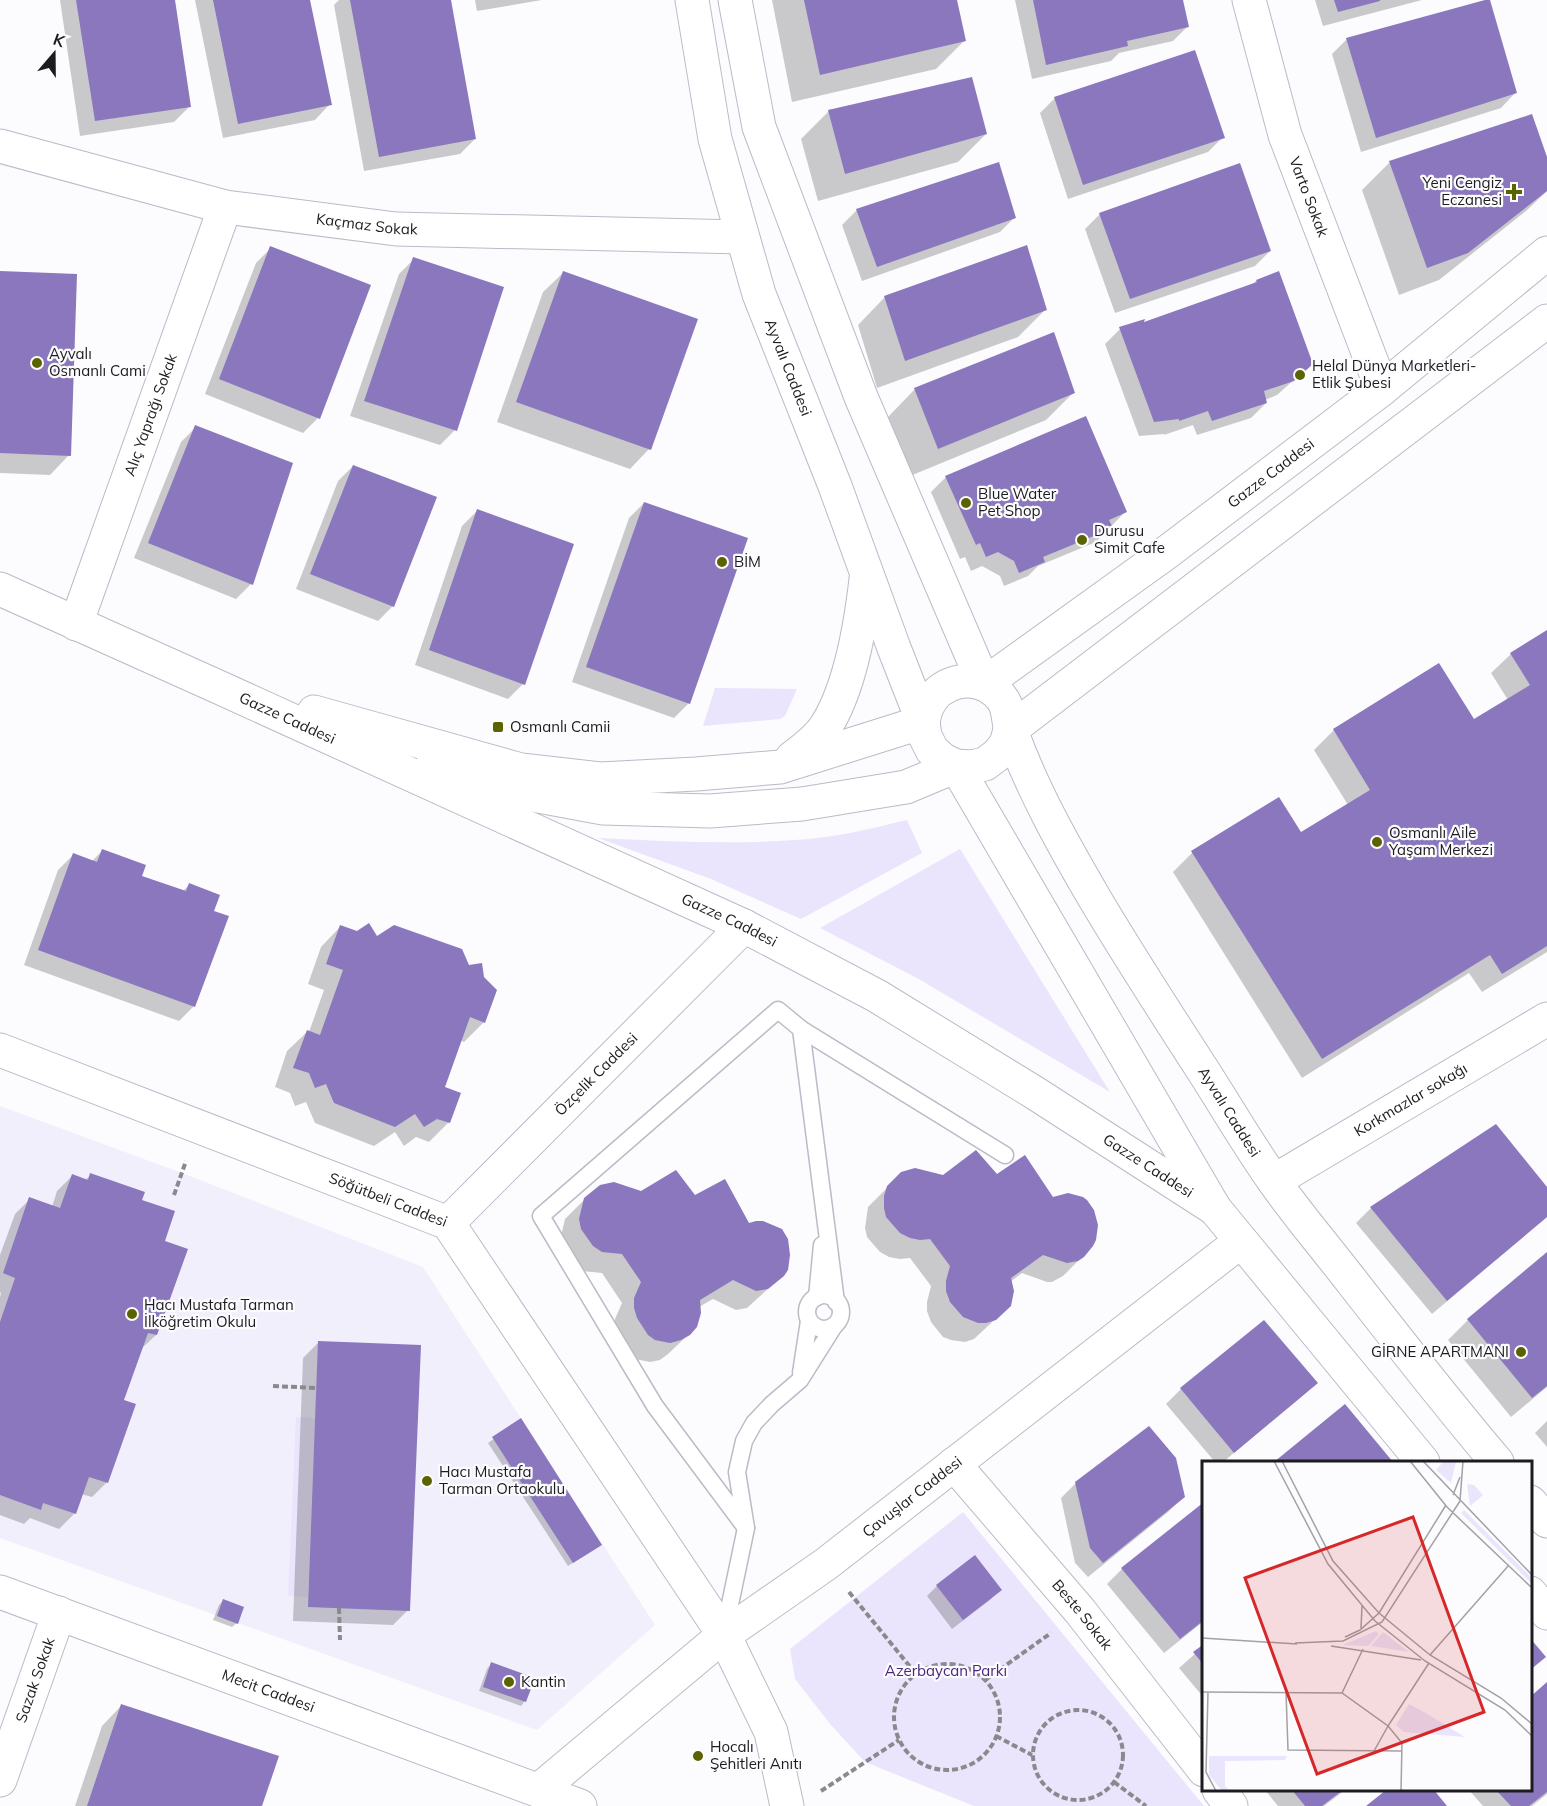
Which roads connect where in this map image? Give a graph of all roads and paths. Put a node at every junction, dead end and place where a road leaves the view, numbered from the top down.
1 (692, 0) edge
2 (735, 0) edge
3 (1249, 0) edge
4 (0, 146) edge
5 (225, 207) junction
6 (742, 237) junction
7 (1547, 253) edge
8 (1547, 321) edge
9 (1382, 389) junction
10 (866, 571) junction
11 (0, 590) edge
12 (76, 624) junction
13 (984, 684) junction
14 (214, 685) junction
15 (923, 722) junction
16 (1010, 730) junction
17 (956, 766) junction
18 (780, 767) junction
19 (744, 926) junction
20 (1547, 1019) edge
21 (801, 1029) junction
22 (0, 1050) edge
23 (1005, 1155) dead end
24 (1274, 1181) junction
25 (1215, 1209) junction
26 (825, 1217) junction
27 (448, 1223) junction
28 (1241, 1241) junction
29 (817, 1297) junction
30 (836, 1302) junction
31 (809, 1321) junction
32 (834, 1326) junction
33 (800, 1380) junction
34 (273, 1386) dead end
35 (316, 1388) dead end
36 (1422, 1461) edge
37 (1496, 1461) edge
38 (954, 1464) junction
39 (1532, 1504) edge
40 (1547, 1521) edge
41 (746, 1528) junction
42 (826, 1564) junction
43 (0, 1592) edge
44 (1532, 1595) edge
45 (339, 1608) dead end
46 (1080, 1611) junction
47 (59, 1613) junction
48 (1547, 1613) edge
49 (724, 1635) junction
50 (340, 1640) dead end
51 (916, 1674) junction
52 (986, 1680) junction
53 (996, 1736) junction
54 (899, 1740) junction
55 (1032, 1755) junction
56 (1202, 1769) edge
57 (0, 1780) edge
58 (1114, 1782) junction
59 (538, 1790) junction
60 (1220, 1791) edge
61 (817, 1794) dead end
62 (580, 1806) edge
63 (787, 1806) edge
64 (1146, 1806) edge
65 (1231, 1806) edge

1 - 6 main road, Ayvalı Caddesi
2 - 13 main road, Ayvalı Caddesi
3 - 9 main road, Varto Sokak
4 - 5 main road, Kaçmaz Sokak
5 - 6 main road, Kaçmaz Sokak
5 - 12 main road, Alıç Yaprağı Sokak
6 - 10 main road, Ayvalı Caddesi
7 - 9 main road, Gazze Caddesi
8 - 16 main road
9 - 13 main road, Gazze Caddesi
10 - 15 main road, Ayvalı Caddesi
10 - 18 main road
11 - 12 main road, Gazze Caddesi
12 - 14 main road, Gazze Caddesi
13 - 15 main road
13 - 16 main road, Ayvalı Caddesi
14 - 17 main road, Gazze Caddesi
14 - 18 main road, Gazze Caddesi
14 - 19 main road, Gazze Caddesi
15 - 17 main road, Ayvalı Caddesi
15 - 18 main road, Gazze Caddesi
16 - 17 main road
16 - 24 main road, Ayvalı Caddesi
17 - 25 main road, Ayvalı Caddesi
19 - 25 main road, Gazze Caddesi
19 - 27 main road, Özçelik Caddesi
20 - 24 main road, Korkmazlar sokağı
21 - 23 lane
21 - 26 lane
21 - 41 lane
22 - 27 main road, Söğütbeli Caddesi
24 - 37 main road, Ayvalı Caddesi
25 - 28 main road, Ayvalı Caddesi
26 - 29 lane
26 - 30 lane
27 - 49 main road, Söğütbeli Caddesi
28 - 36 main road, Ayvalı Caddesi
28 - 38 main road, Çavuşlar Caddesi
29 - 30 lane
29 - 31 lane
30 - 32 lane
31 - 32 lane
31 - 33 lane
32 - 33 lane
33 - 41 lane
34 - 35 path
38 - 42 main road, Çavuşlar Caddesi
38 - 46 main road, Beste Sokak
39 - 40 main road
41 - 49 lane
42 - 49 main road, Çavuşlar Caddesi
42 - 51 path
43 - 47 main road, Mecit Caddesi
44 - 48 main road
45 - 50 path
46 - 52 path
46 - 56 main road, Beste Sokak
47 - 57 main road, Sazak Sokak
47 - 59 main road, Mecit Caddesi
49 - 59 main road
49 - 63 main road
51 - 52 path
51 - 54 path
52 - 53 path
53 - 54 path
53 - 55 path
54 - 61 path
55 - 58 path
55 - 58 path
58 - 64 path
59 - 62 main road, Mecit Caddesi
60 - 65 main road

